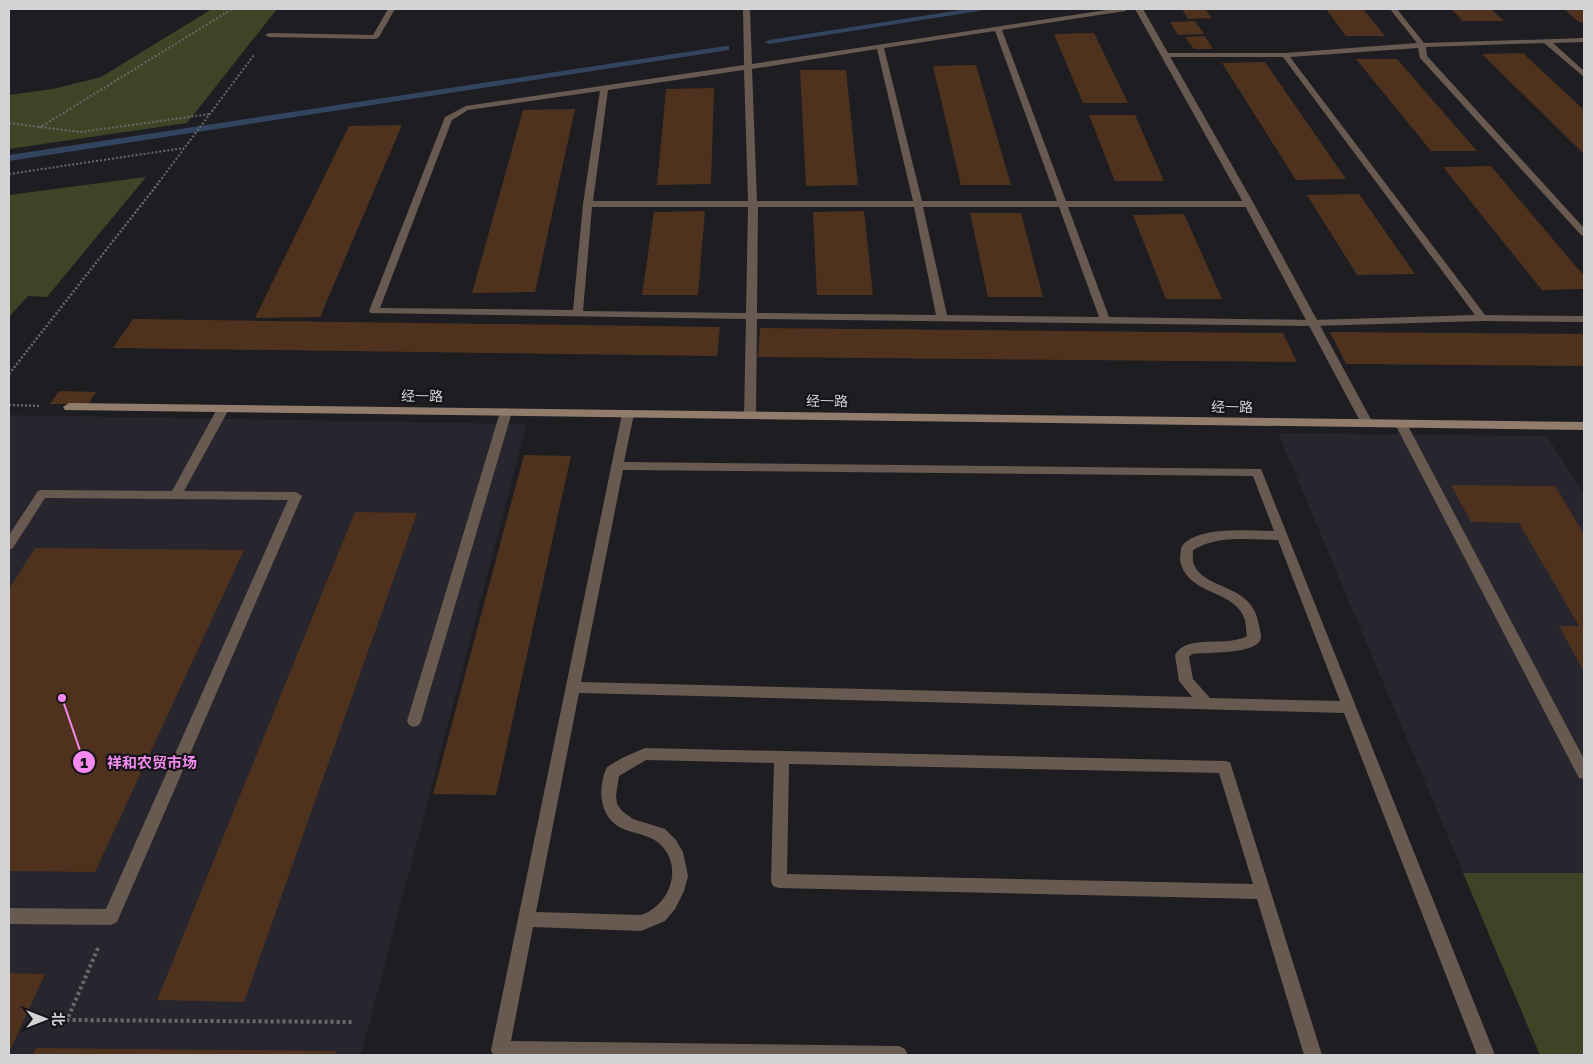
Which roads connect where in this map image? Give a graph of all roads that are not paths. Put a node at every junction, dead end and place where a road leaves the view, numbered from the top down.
1 (391, 9) edge
2 (746, 9) edge
3 (1124, 9) edge
4 (1140, 9) edge
5 (1393, 9) edge
6 (998, 28) junction
7 (269, 35) road end
8 (1584, 40) edge
9 (1546, 41) junction
10 (880, 46) junction
11 (1422, 46) junction
12 (1166, 55) junction
13 (1285, 55) junction
14 (748, 67) junction
15 (1584, 75) edge
16 (604, 88) junction
17 (588, 204) junction
18 (918, 204) junction
19 (1064, 204) junction
20 (1249, 204) junction
21 (753, 205) junction
22 (1584, 233) edge
23 (578, 314) junction
24 (751, 316) junction
25 (942, 318) junction
26 (1482, 318) junction
27 (1584, 319) edge
28 (1105, 320) junction
29 (1313, 323) junction
30 (69, 407) dead end
31 (223, 409) junction
32 (506, 412) junction
33 (628, 414) junction
34 (750, 416) junction
35 (1367, 423) junction
36 (1401, 424) junction
37 (1584, 426) edge
38 (618, 466) junction
39 (175, 496) junction
40 (1282, 536) junction
41 (9, 545) edge
42 (573, 687) junction
43 (1206, 703) junction
44 (1349, 707) junction
45 (414, 722) dead end
46 (782, 757) junction
47 (1584, 774) edge
48 (1263, 892) junction
49 (9, 916) edge
50 (526, 919) junction
51 (899, 1055) edge
52 (1313, 1055) edge
53 (1486, 1055) edge

1 - 7 street
2 - 14 street
3 - 6 street
4 - 12 street
5 - 11 street
6 - 10 street
6 - 19 street
8 - 9 street
9 - 11 street
9 - 15 street
10 - 14 street
10 - 18 street
11 - 13 street
11 - 22 street
12 - 13 street
12 - 20 street
13 - 26 street
14 - 16 street
14 - 21 street
16 - 17 street
16 - 23 street
17 - 21 street
17 - 23 street
18 - 19 street
18 - 21 street
18 - 25 street
19 - 20 street
19 - 28 street
20 - 29 street
21 - 24 street
23 - 24 street
24 - 25 street
24 - 34 street
25 - 28 street
26 - 27 street
26 - 29 street
28 - 29 street
29 - 35 street
30 - 31 street, 经一路
31 - 32 street, 经一路
31 - 39 street
32 - 33 street, 经一路
32 - 45 street
33 - 34 street, 经一路
33 - 38 street
34 - 35 street, 经一路
35 - 36 street, 经一路
36 - 37 street, 经一路
36 - 47 street
38 - 40 street
38 - 42 street
39 - 41 street
39 - 49 street
40 - 43 street
40 - 44 street
42 - 43 street
42 - 50 street
43 - 44 street
44 - 53 street
46 - 48 street
46 - 48 street
46 - 50 street
48 - 52 street
50 - 51 street

